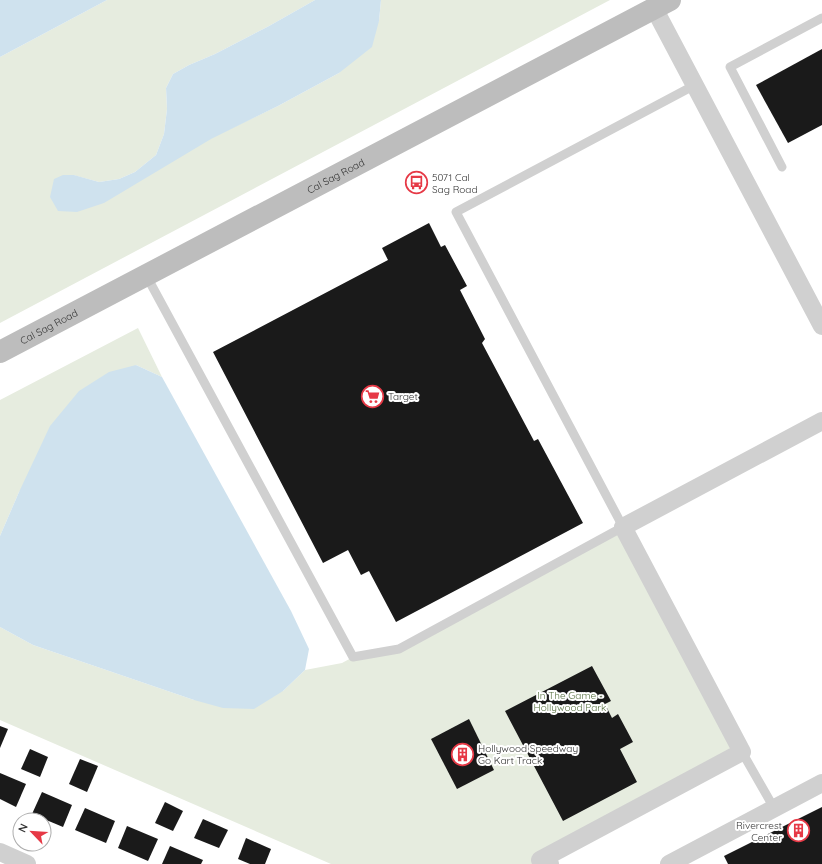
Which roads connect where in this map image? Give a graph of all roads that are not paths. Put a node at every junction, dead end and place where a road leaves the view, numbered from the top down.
1 (662, 4) edge
2 (822, 18) edge
3 (695, 84) junction
4 (782, 166) dead end
5 (146, 275) junction
6 (822, 326) edge
7 (0, 352) edge
8 (822, 421) edge
9 (623, 527) junction
10 (742, 752) junction
11 (822, 783) edge
12 (774, 808) junction
13 (0, 852) edge
14 (28, 864) edge
15 (550, 864) edge
16 (669, 864) edge

1 - 3 street
1 - 5 main road, Cal Sag Road
2 - 4 lane
3 - 6 street
3 - 9 lane
5 - 7 main road, Cal Sag Road
5 - 9 lane
8 - 9 street
9 - 10 street
10 - 12 lane
10 - 15 street
11 - 12 street
12 - 16 street
13 - 14 street

